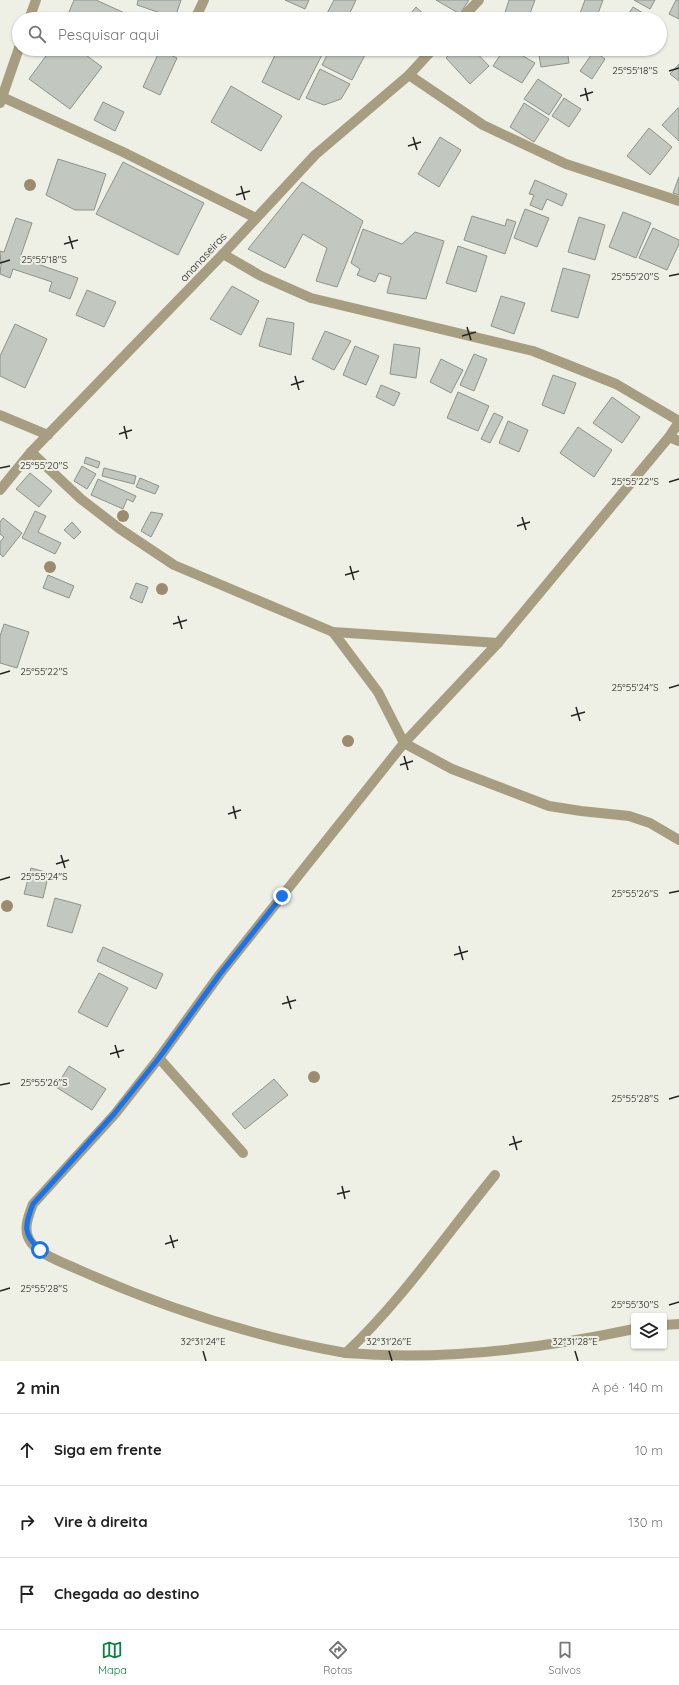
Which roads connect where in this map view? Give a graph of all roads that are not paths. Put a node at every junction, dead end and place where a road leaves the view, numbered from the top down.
1 (36, 0) edge
2 (204, 0) edge
3 (479, 0) edge
4 (32, 12) edge
5 (198, 12) edge
6 (468, 12) edge
7 (16, 56) edge
8 (427, 56) edge
9 (409, 75) junction
10 (1, 99) edge
11 (679, 201) edge
12 (256, 218) junction
13 (223, 254) junction
14 (0, 415) edge
15 (679, 422) edge
16 (48, 435) junction
17 (674, 438) edge
18 (31, 452) junction
19 (0, 490) edge
20 (333, 632) junction
21 (498, 644) junction
22 (404, 743) junction
23 (679, 840) edge
24 (159, 1058) junction
25 (243, 1153) dead end
26 (495, 1175) dead end
27 (679, 1324) edge
28 (667, 1325) edge
29 (631, 1330) edge
30 (346, 1353) junction

1 - 4 street
2 - 5 street
3 - 6 street
7 - 10 street
8 - 9 street, ananaseiras
9 - 11 street
9 - 12 street, ananaseiras
10 - 12 street
12 - 13 street, ananaseiras
13 - 15 street
13 - 16 street, ananaseiras
14 - 16 street
15 - 17 street
16 - 18 street, ananaseiras
17 - 21 street
18 - 19 street, ananaseiras
18 - 20 street
20 - 21 street
20 - 22 street
21 - 22 street
22 - 23 street
22 - 24 street
24 - 25 street
24 - 30 street
26 - 30 street
27 - 28 street
29 - 30 street

